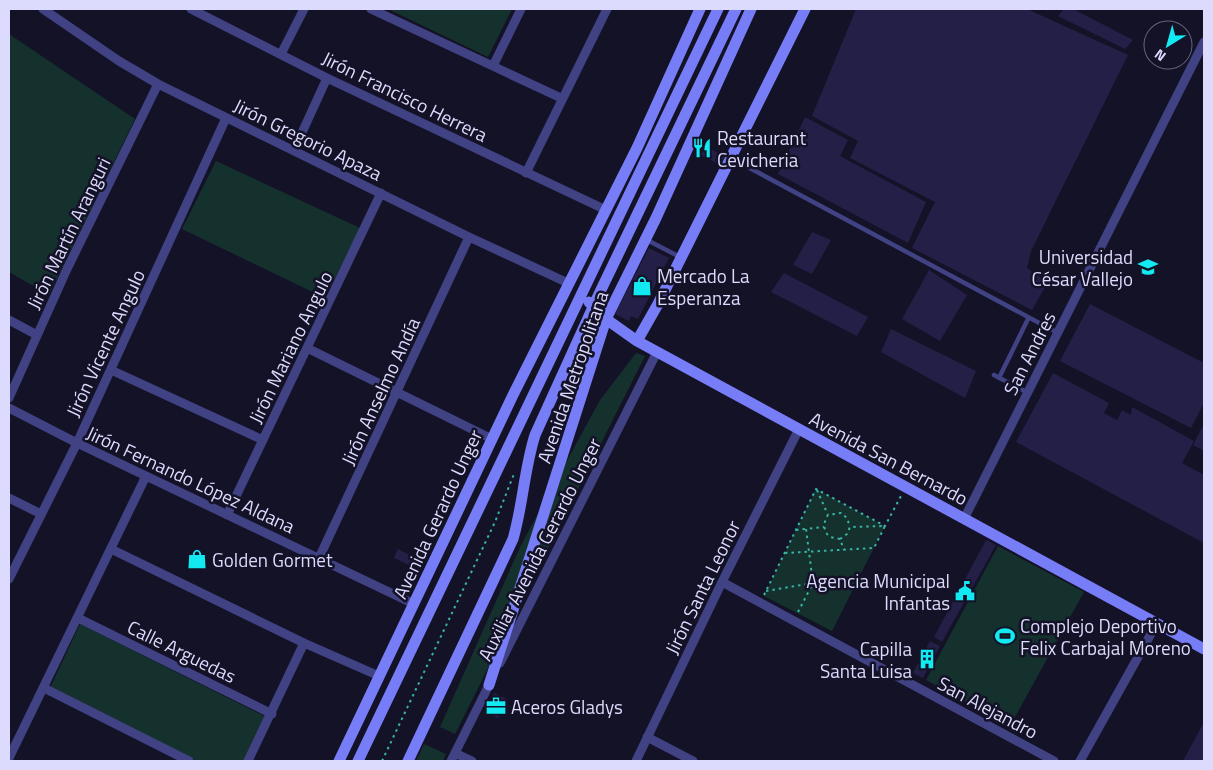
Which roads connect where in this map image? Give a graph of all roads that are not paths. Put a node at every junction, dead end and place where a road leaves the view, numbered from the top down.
1 (43, 9) edge
2 (191, 9) edge
3 (304, 9) edge
4 (371, 9) edge
5 (520, 9) edge
6 (607, 9) edge
7 (700, 9) edge
8 (718, 9) edge
9 (736, 9) edge
10 (751, 9) edge
11 (805, 9) edge
12 (1204, 42) edge
13 (281, 54) junction
14 (493, 66) junction
15 (327, 78) junction
16 (158, 84) junction
17 (561, 98) junction
18 (226, 118) junction
19 (294, 150) junction
20 (731, 158) junction
21 (526, 173) junction
22 (381, 194) junction
23 (606, 210) junction
24 (469, 237) junction
25 (646, 240) junction
26 (681, 258) junction
27 (568, 283) junction
28 (582, 294) junction
29 (594, 307) junction
30 (606, 319) junction
31 (1028, 319) junction
32 (9, 320) edge
33 (1058, 333) junction
34 (37, 335) junction
35 (637, 341) junction
36 (307, 348) junction
37 (657, 352) junction
38 (111, 370) junction
39 (994, 375) dead end
40 (999, 378) junction
41 (396, 393) junction
42 (1028, 393) junction
43 (9, 398) edge
44 (9, 408) edge
45 (799, 429) junction
46 (492, 439) junction
47 (263, 440) junction
48 (76, 443) junction
49 (146, 476) junction
50 (9, 498) edge
51 (41, 514) junction
52 (227, 514) junction
53 (964, 519) junction
54 (111, 548) junction
55 (319, 558) junction
56 (9, 580) edge
57 (722, 582) junction
58 (414, 604) junction
59 (78, 618) junction
60 (1156, 623) junction
61 (304, 643) junction
62 (1204, 649) edge
63 (379, 676) junction
64 (489, 685) junction
65 (44, 688) junction
66 (272, 714) junction
67 (647, 737) junction
68 (453, 757) edge
69 (11, 759) edge
70 (189, 761) edge
71 (248, 761) edge
72 (339, 761) edge
73 (358, 761) edge
74 (408, 761) edge
75 (472, 761) edge
76 (636, 761) edge
77 (693, 761) edge
78 (1054, 761) edge
79 (1080, 761) edge

1 - 16 street, Jirón Gregorio Apaza
2 - 13 street, Jirón Francisco Herrera
3 - 13 street
4 - 14 street
5 - 14 street
6 - 17 street
7 - 23 street, Avenida Metropolitana
8 - 28 street, Avenida Metropolitana
9 - 29 street, Avenida Metropolitana
10 - 25 street, Avenida Metropolitana
11 - 20 street
12 - 33 street, San Andres
13 - 15 street, Jirón Francisco Herrera
14 - 17 street
15 - 19 street
15 - 21 street, Jirón Francisco Herrera
16 - 18 street, Jirón Gregorio Apaza
16 - 34 street, Jirón Martín Aranguri
17 - 21 street
18 - 19 street, Jirón Gregorio Apaza
18 - 38 street, Jirón Vicente Angulo
19 - 22 street, Jirón Gregorio Apaza
20 - 26 street
20 - 31 lane
21 - 23 street, Jirón Francisco Herrera
22 - 24 street, Jirón Gregorio Apaza
22 - 36 street, Jirón Mariano Angulo
23 - 27 street, Avenida Metropolitana
24 - 27 street, Jirón Gregorio Apaza
24 - 41 street, Jirón Anselmo Andía
25 - 26 lane
25 - 30 street, Avenida Metropolitana
26 - 35 street
27 - 28 street, Avenida San Bernardo
27 - 46 street, Avenida Gerardo Unger
28 - 29 street, Avenida San Bernardo
28 - 73 street, Avenida Gerardo Unger
29 - 30 street, Avenida San Bernardo
29 - 74 street
30 - 35 street, Avenida San Bernardo
30 - 64 street, Avenida Metropolitana
31 - 33 lane
31 - 40 lane
32 - 34 street
33 - 42 street, San Andres
34 - 43 street, Jirón Martín Aranguri
35 - 37 street, Avenida San Bernardo
36 - 41 street
36 - 47 street, Jirón Mariano Angulo
37 - 45 street, Avenida San Bernardo
37 - 64 street, Auxiliar Avenida Gerardo Unger
38 - 47 street
38 - 48 street, Jirón Vicente Angulo
39 - 40 lane
40 - 42 lane
41 - 46 street
41 - 55 street, Jirón Anselmo Andía
42 - 53 street, San Andres
44 - 48 street, Jirón Fernando López Aldana
45 - 53 street, Avenida San Bernardo
45 - 57 street, Jirón Santa Leonor
46 - 58 street, Avenida Gerardo Unger
47 - 52 street, Jirón Mariano Angulo
48 - 49 street, Jirón Fernando López Aldana
48 - 51 street, Jirón Vicente Angulo
49 - 52 street, Jirón Fernando López Aldana
49 - 54 street
50 - 51 street
51 - 56 street, Jirón Vicente Angulo
52 - 55 street, Jirón Fernando López Aldana
53 - 60 street, Avenida San Bernardo
54 - 59 street
54 - 61 street
55 - 58 street, Jirón Fernando López Aldana
57 - 67 street, Jirón Santa Leonor
57 - 78 street, San Alejandro
58 - 63 street, Avenida Gerardo Unger
59 - 65 street
59 - 66 street, Calle Arguedas
60 - 62 street, Avenida San Bernardo
60 - 79 street
61 - 63 street
61 - 66 street
63 - 72 street, Avenida Gerardo Unger
64 - 68 street, Auxiliar Avenida Gerardo Unger
65 - 69 street
65 - 70 street
66 - 71 street
67 - 76 street, Jirón Santa Leonor
67 - 77 street
68 - 75 street

